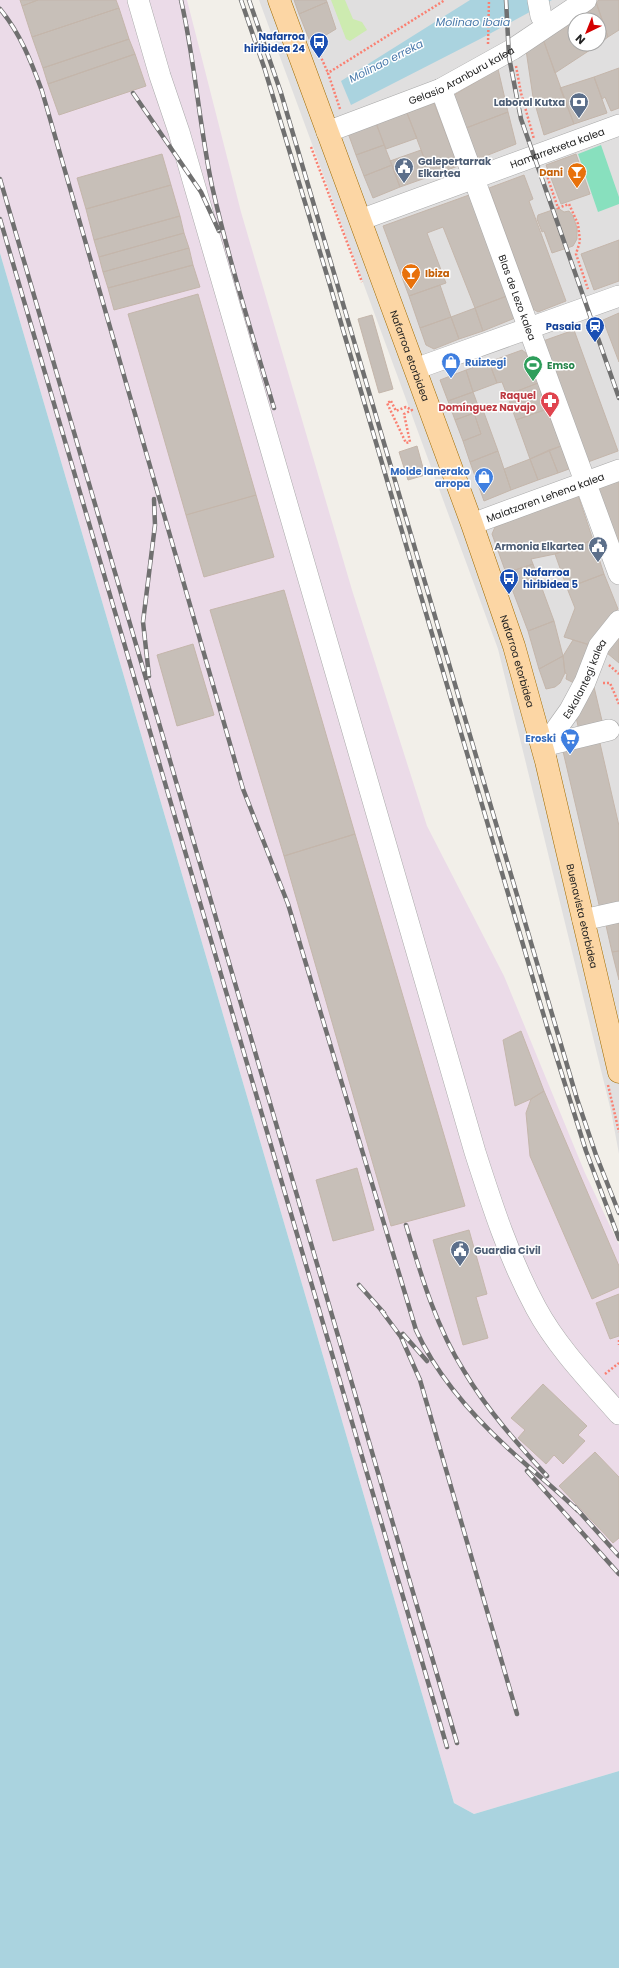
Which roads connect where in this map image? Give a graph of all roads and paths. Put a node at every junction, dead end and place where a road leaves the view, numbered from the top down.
1 (138, 0) edge
2 (279, 0) edge
3 (445, 0) edge
4 (490, 0) edge
5 (586, 0) edge
6 (488, 48) dead end
7 (513, 49) junction
8 (441, 89) junction
9 (619, 125) edge
10 (336, 129) junction
11 (311, 148) dead end
12 (539, 154) junction
13 (474, 178) junction
14 (360, 220) junction
15 (365, 289) dead end
16 (619, 296) edge
17 (594, 305) junction
18 (529, 328) junction
19 (426, 365) dead end
20 (410, 403) dead end
21 (406, 407) dead end
22 (412, 410) junction
23 (414, 417) dead end
24 (619, 470) edge
25 (585, 482) junction
26 (472, 524) junction
27 (619, 574) edge
28 (619, 621) edge
29 (586, 682) junction
30 (619, 704) edge
31 (609, 730) dead end
32 (546, 753) junction
33 (619, 912) edge
34 (583, 920) junction
35 (613, 1075) edge
36 (619, 1132) edge
37 (619, 1340) edge
38 (619, 1345) edge
39 (619, 1414) edge

1 - 39 street
2 - 10 main road, Nafarroa etorbidea
3 - 10 path
4 - 6 path
5 - 7 street, Gelasio Aranburu kalea
7 - 8 street, Gelasio Aranburu kalea
7 - 12 path
8 - 10 street, Gelasio Aranburu kalea
8 - 13 street, Blas de Lezo kalea
9 - 12 street, Hamarretxeta kalea
10 - 14 main road, Nafarroa etorbidea
11 - 15 path
12 - 13 street, Hamarretxeta kalea
12 - 17 path
13 - 14 street, Hamarretxeta kalea
13 - 18 street, Blas de Lezo kalea
14 - 26 main road, Nafarroa etorbidea
16 - 17 street
17 - 18 street
18 - 19 street
18 - 25 street, Blas de Lezo kalea
20 - 22 path
21 - 22 path
22 - 23 path
24 - 25 street, Maiatzaren Lehena kalea
25 - 26 street, Maiatzaren Lehena kalea
25 - 27 street, Blas de Lezo kalea
26 - 32 main road, Nafarroa etorbidea
28 - 29 street, Eskalantegi kalea
29 - 30 path
29 - 32 street, Eskalantegi kalea
31 - 32 street
32 - 34 main road, Buenavista etorbidea
33 - 34 street
34 - 35 main road, Buenavista etorbidea
35 - 36 path
37 - 38 path

